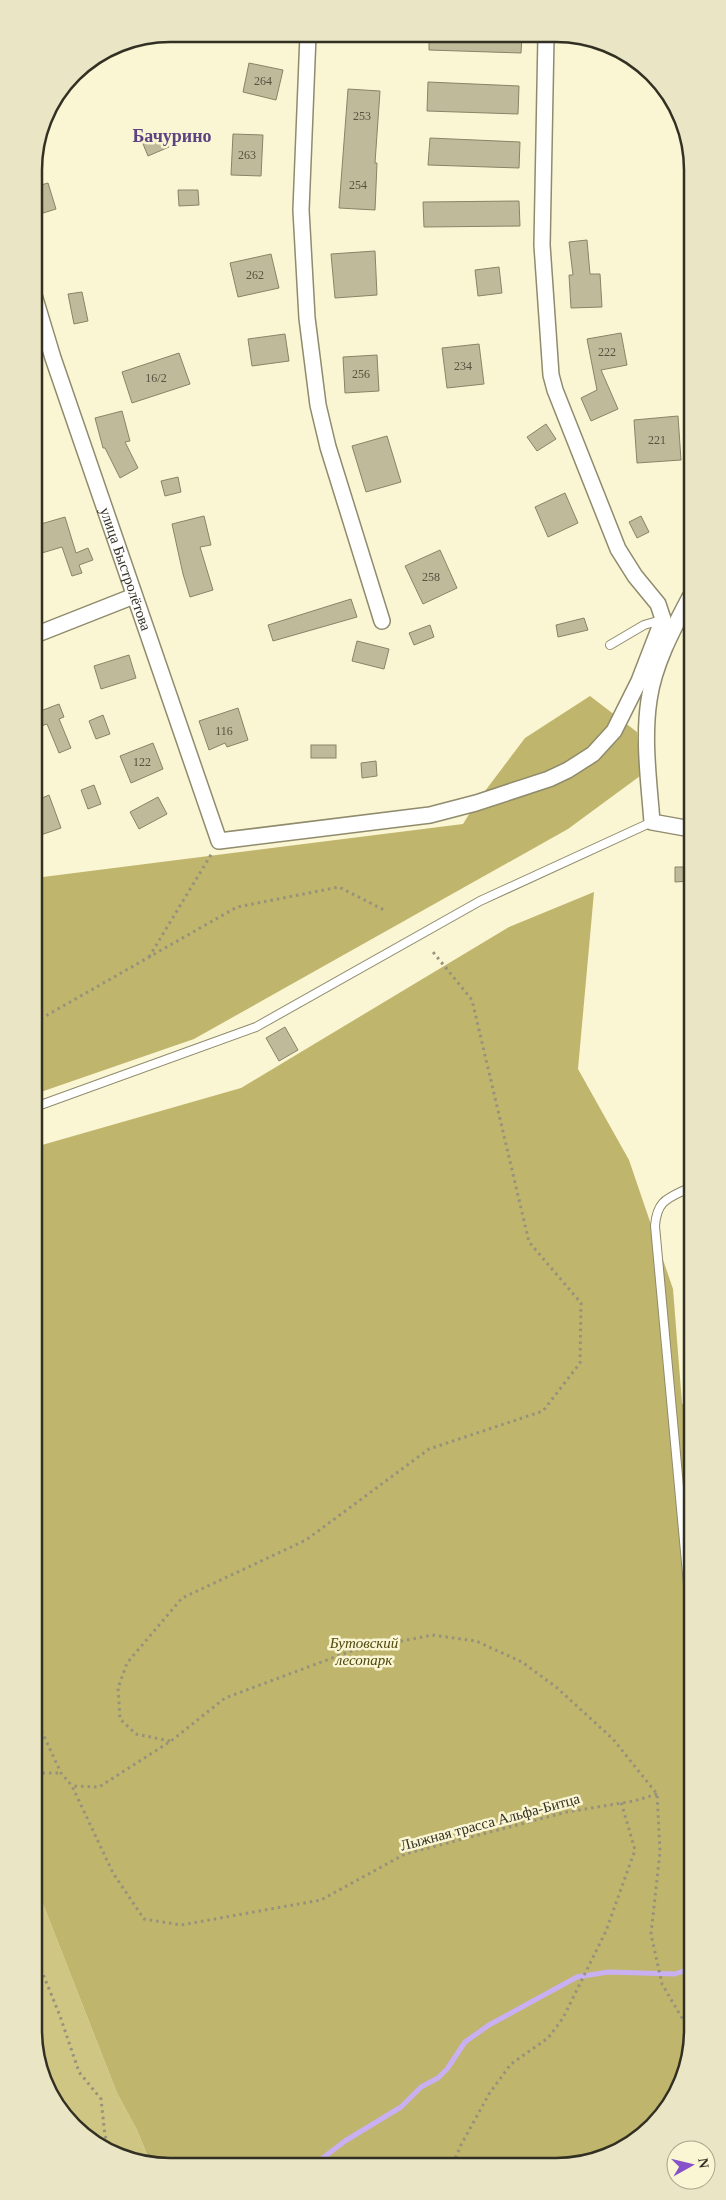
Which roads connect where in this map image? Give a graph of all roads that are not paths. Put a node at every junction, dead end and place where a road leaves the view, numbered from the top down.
1 (546, 42) edge
2 (308, 43) edge
3 (43, 325) edge
4 (134, 596) junction
5 (684, 611) edge
6 (662, 619) junction
7 (382, 621) dead end
8 (43, 632) edge
9 (610, 645) dead end
10 (652, 822) junction
11 (684, 828) edge
12 (42, 1104) edge
13 (683, 1191) edge
14 (683, 1525) edge

1 - 6 street
2 - 7 street
3 - 4 street, улица Быстролётова
4 - 6 street, улица Быстролётова
4 - 8 street
5 - 10 street
6 - 9 lane
10 - 11 street
10 - 12 lane
13 - 14 lane

